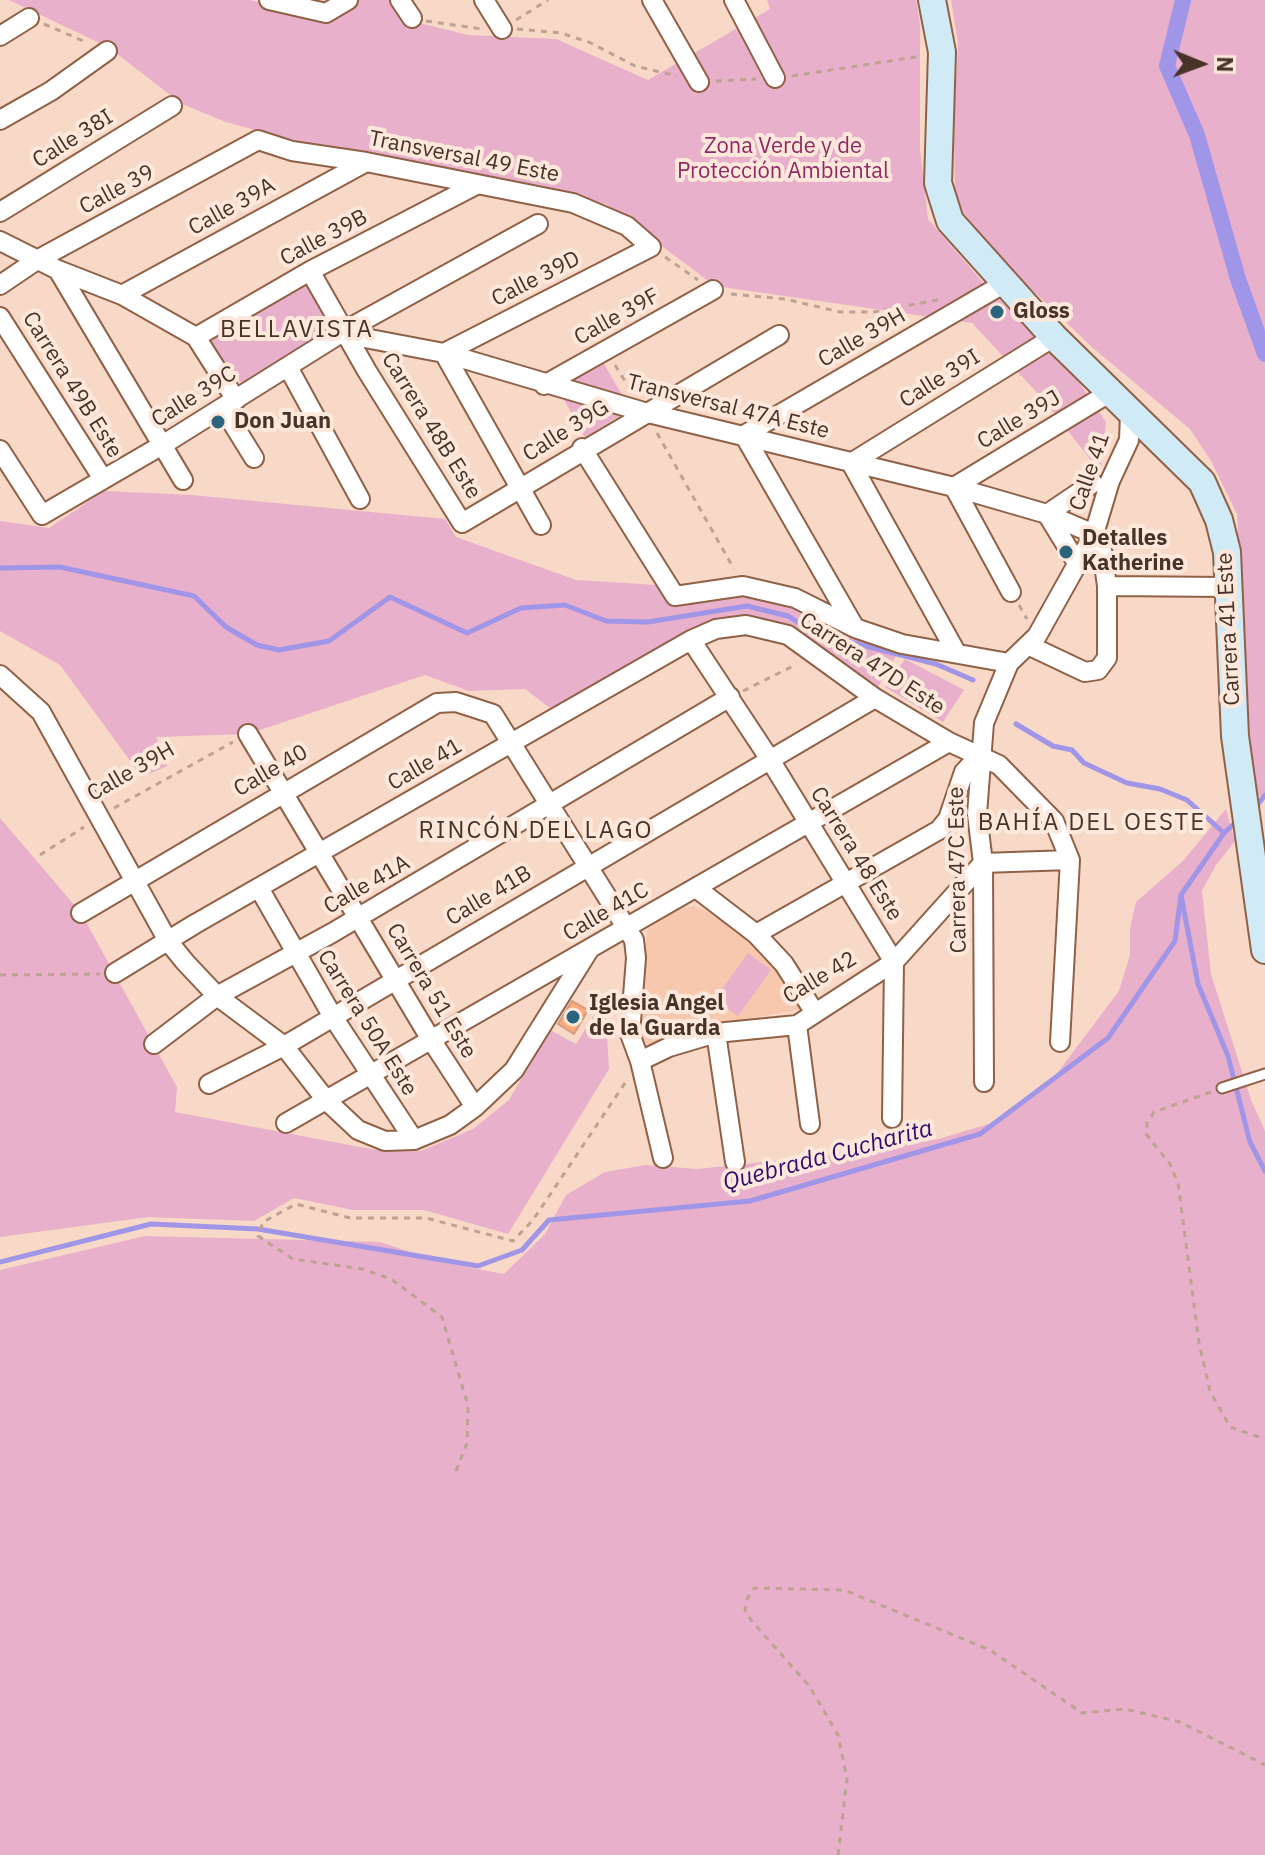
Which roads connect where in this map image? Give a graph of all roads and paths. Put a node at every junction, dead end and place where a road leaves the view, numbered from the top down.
1 (269, 0) edge
2 (348, 0) edge
3 (400, 0) edge
4 (484, 0) edge
5 (548, 0) edge
6 (652, 0) edge
7 (734, 0) edge
8 (932, 0) edge
9 (322, 7) edge
10 (29, 18) joint
11 (412, 18) dead end
12 (502, 29) joint
13 (0, 36) edge
14 (107, 51) joint
15 (775, 78) dead end
16 (699, 82) dead end
17 (172, 106) dead end
18 (0, 120) edge
19 (258, 140) joint
20 (366, 162) junction
21 (476, 185) junction
22 (0, 212) edge
23 (538, 224) dead end
24 (0, 241) edge
25 (651, 247) junction
26 (37, 260) junction
27 (58, 270) junction
28 (310, 271) junction
29 (1005, 283) junction
30 (0, 285) edge
31 (713, 290) junction
32 (122, 295) junction
33 (971, 303) junction
34 (0, 317) edge
35 (347, 333) junction
36 (779, 335) dead end
37 (196, 337) junction
38 (1054, 337) junction
39 (607, 351) junction
40 (444, 353) junction
41 (288, 367) junction
42 (544, 385) junction
43 (1109, 393) junction
44 (230, 404) junction
45 (644, 412) junction
46 (1130, 414) junction
47 (744, 435) junction
48 (164, 444) junction
49 (582, 448) junction
50 (0, 450) edge
51 (254, 458) dead end
52 (851, 463) junction
53 (103, 479) junction
54 (183, 480) dead end
55 (1093, 483) dead end
56 (522, 487) junction
57 (954, 487) junction
58 (360, 499) dead end
59 (1047, 514) junction
60 (462, 523) joint
61 (541, 525) dead end
62 (1094, 534) junction
63 (1077, 563) junction
64 (743, 586) junction
65 (1107, 586) junction
66 (1227, 587) junction
67 (1011, 592) joint
68 (855, 628) junction
69 (768, 629) joint
70 (691, 640) junction
71 (1033, 641) junction
72 (956, 652) junction
73 (815, 655) junction
74 (1009, 663) junction
75 (0, 675) edge
76 (730, 697) junction
77 (875, 698) junction
78 (248, 734) joint
79 (949, 742) junction
80 (512, 743) junction
81 (981, 754) junction
82 (769, 758) junction
83 (283, 792) junction
84 (551, 805) junction
85 (99, 818) junction
86 (806, 822) junction
87 (1253, 831) edge
88 (318, 854) junction
89 (40, 855) dead end
90 (1070, 860) junction
91 (983, 863) junction
92 (589, 864) junction
93 (134, 878) junction
94 (845, 881) junction
95 (259, 888) junction
96 (696, 888) junction
97 (81, 913) dead end
98 (358, 918) junction
99 (628, 927) junction
100 (756, 934) junction
101 (168, 941) junction
102 (589, 950) junction
103 (1265, 950) edge
104 (296, 954) junction
105 (894, 962) junction
106 (115, 973) joint
107 (0, 975) edge
108 (396, 979) junction
109 (217, 996) junction
110 (815, 1013) junction
111 (333, 1017) junction
112 (797, 1025) junction
113 (716, 1033) junction
114 (430, 1038) junction
115 (1060, 1042) dead end
116 (154, 1044) dead end
117 (284, 1046) junction
118 (640, 1061) junction
119 (369, 1074) junction
120 (1265, 1074) edge
121 (984, 1082) dead end
122 (209, 1084) dead end
123 (1222, 1088) joint
124 (326, 1100) junction
125 (475, 1107) junction
126 (892, 1118) dead end
127 (286, 1123) dead end
128 (810, 1124) dead end
129 (414, 1140) junction
130 (663, 1158) dead end
131 (735, 1162) dead end
132 (1265, 1439) edge
133 (456, 1471) dead end
134 (1265, 1765) edge
135 (838, 1855) edge

1 - 9 street
2 - 9 street
3 - 11 street
4 - 12 street
5 - 12 path
6 - 16 street
7 - 15 street
8 - 29 street, Carrera 41 Este
10 - 13 street
10 - 14 path
14 - 18 street
17 - 22 street, Calle 38I
19 - 20 street, Transversal 49 Este
19 - 26 street, Calle 39
20 - 21 street, Transversal 49 Este
20 - 32 street, Calle 39A
21 - 25 street, Transversal 49 Este
21 - 28 street, Calle 39B
23 - 35 street, Calle 39C
24 - 26 street
25 - 31 path
25 - 40 street, Calle 39D
26 - 27 street
26 - 30 street, Calle 39
27 - 32 street
27 - 48 street
28 - 35 street, Carrera 48B Este
28 - 37 street, Calle 39B
29 - 33 street, Calle 39H
29 - 38 street, Carrera 41 Este
31 - 33 path
31 - 39 street, Calle 39F
32 - 37 street
33 - 47 street, Calle 39H
34 - 53 street, Carrera 49B Este
35 - 40 street, Transversal 47A Este
35 - 41 street, Calle 39C
35 - 60 street, Carrera 48B Este
36 - 45 street, Calle 39G
37 - 44 street
38 - 43 street, Carrera 41 Este
38 - 52 street, Calle 39I
39 - 42 street, Calle 39F
39 - 45 path
40 - 42 street, Transversal 47A Este
40 - 56 street
41 - 44 street, Calle 39C
41 - 58 street
42 - 45 street, Transversal 47A Este
43 - 46 street, Carrera 41 Este
43 - 57 street, Calle 39J
44 - 48 street, Calle 39C
44 - 51 street
45 - 47 street, Transversal 47A Este
45 - 49 street, Calle 39G
45 - 64 path
46 - 62 street, Calle 41
46 - 66 street, Carrera 41 Este
47 - 52 street, Transversal 47A Este
47 - 68 street, Carrera 47D Este
48 - 53 street, Calle 39C
48 - 54 street
49 - 56 street, Calle 39G
49 - 64 street
50 - 53 street, Calle 39C
52 - 57 street, Transversal 47A Este
52 - 72 street
55 - 59 street
56 - 60 street, Calle 39G
56 - 61 street
57 - 59 street, Transversal 47A Este
57 - 67 street
59 - 62 street, Transversal 47A Este
59 - 63 street
62 - 63 street, Calle 41
62 - 65 street
63 - 71 street, Calle 41
64 - 68 street
65 - 66 street
65 - 71 street
66 - 87 street, Carrera 41 Este
67 - 71 path
68 - 72 street
69 - 70 street, Calle 41
69 - 73 street, Carrera 47D Este
70 - 76 street, Carrera 48 Este
70 - 80 street, Calle 41
71 - 74 street, Calle 41
72 - 74 street
73 - 76 path
73 - 77 street, Carrera 47D Este
74 - 81 street, Carrera 47C Este
75 - 85 street
76 - 82 street, Carrera 48 Este
76 - 84 street, Calle 41A
77 - 79 street, Carrera 47D Este
77 - 82 street, Calle 41B
78 - 83 street, Carrera 51 Este
78 - 85 path, Calle 39H
79 - 81 street, Carrera 47D Este
79 - 86 street, Calle 41C
80 - 83 street, Calle 40
80 - 84 street
80 - 88 street, Calle 41
81 - 90 street, Carrera 47D Este
81 - 91 street, Carrera 47C Este
81 - 94 street
82 - 86 street, Carrera 48 Este
82 - 92 street, Calle 41B
83 - 88 street, Carrera 51 Este
83 - 93 street, Calle 40
84 - 92 street
84 - 98 street, Calle 41A
85 - 89 path, Calle 39H
85 - 93 street
86 - 94 street, Carrera 48 Este
86 - 96 street, Calle 41C
87 - 103 street, Carrera 41 Este
88 - 95 street, Calle 41
88 - 98 street, Carrera 51 Este
90 - 91 street
90 - 115 street
91 - 105 street, Calle 42
91 - 121 street, Carrera 47C Este
92 - 99 street
92 - 108 street, Calle 41B
93 - 97 street, Calle 40
93 - 101 street
94 - 100 street
94 - 105 street, Carrera 48 Este
95 - 101 street, Calle 41
95 - 104 street, Carrera 50A Este
96 - 99 street, Calle 41C
96 - 100 street
98 - 104 street, Calle 41A
98 - 108 street, Carrera 51 Este
99 - 102 street, Calle 41C
99 - 118 street
100 - 110 street
101 - 106 street, Calle 41
101 - 109 street
102 - 114 street, Calle 41C
102 - 125 street
104 - 109 street, Calle 41A
104 - 111 street, Carrera 50A Este
105 - 110 street, Calle 42
105 - 126 street
106 - 107 path
108 - 111 street, Calle 41B
108 - 114 street, Carrera 51 Este
109 - 116 street, Calle 41A
109 - 117 street
110 - 112 street, Calle 42
111 - 117 street, Calle 41B
111 - 119 street, Carrera 50A Este
112 - 113 street, Calle 42
112 - 128 street
113 - 118 street, Calle 42
113 - 131 street
114 - 119 street, Calle 41C
114 - 125 street, Carrera 51 Este
117 - 122 street, Calle 41B
117 - 124 street
118 - 130 street
118 - 133 path
119 - 124 street, Calle 41C
119 - 129 street, Carrera 50A Este
120 - 123 lane
123 - 132 path
124 - 127 street, Calle 41C
124 - 129 street
125 - 129 street
134 - 135 path

